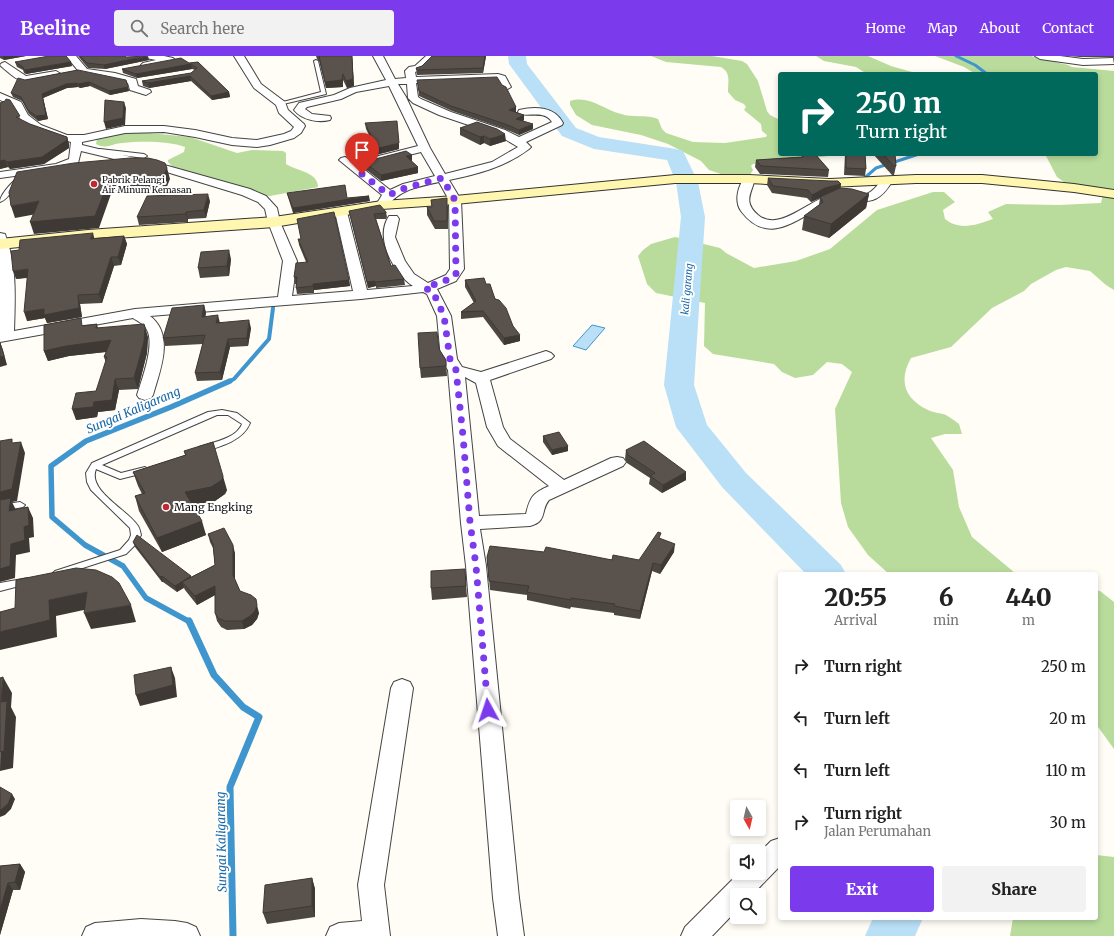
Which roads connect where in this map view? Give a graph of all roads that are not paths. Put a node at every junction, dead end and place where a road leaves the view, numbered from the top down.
1 (71, 56) edge
2 (149, 56) edge
3 (239, 56) edge
4 (378, 56) edge
5 (431, 56) edge
6 (1040, 56) edge
7 (1100, 56) edge
8 (316, 61) dead end
9 (1113, 61) edge
10 (20, 62) edge
11 (3, 65) edge
12 (73, 71) junction
13 (106, 73) junction
14 (432, 79) junction
15 (410, 80) junction
16 (144, 82) edge
17 (393, 82) junction
18 (134, 83) junction
19 (506, 87) edge
20 (439, 88) edge
21 (146, 92) dead end
22 (0, 96) edge
23 (281, 104) junction
24 (523, 112) dead end
25 (326, 118) dead end
26 (520, 141) junction
27 (76, 143) junction
28 (424, 148) junction
29 (98, 150) junction
30 (144, 156) edge
31 (0, 175) edge
32 (35, 177) edge
33 (442, 178) junction
34 (887, 180) junction
35 (749, 181) junction
36 (1114, 194) edge
37 (0, 200) edge
38 (386, 200) junction
39 (455, 200) junction
40 (341, 212) junction
41 (393, 220) dead end
42 (274, 222) junction
43 (1, 241) edge
44 (425, 288) junction
45 (361, 295) junction
46 (284, 301) junction
47 (134, 313) junction
48 (4, 337) edge
49 (546, 356) dead end
50 (456, 370) junction
51 (479, 378) junction
52 (145, 395) dead end
53 (192, 453) edge
54 (617, 462) dead end
55 (95, 465) junction
56 (155, 467) edge
57 (562, 487) junction
58 (20, 505) dead end
59 (0, 508) edge
60 (470, 522) junction
61 (51, 575) edge
62 (36, 579) edge
63 (0, 587) edge
64 (402, 688) dead end
65 (778, 851) edge
66 (766, 863) edge
67 (749, 880) edge
68 (376, 934) edge
69 (95, 936) edge
70 (187, 936) edge
71 (339, 936) edge
72 (511, 936) edge
73 (694, 936) edge

1 - 12 street
2 - 13 street
3 - 23 street
4 - 17 street
5 - 15 street
6 - 9 street
7 - 9 street
8 - 23 lane
10 - 11 street
11 - 12 street
12 - 13 street
13 - 18 street
14 - 15 street
14 - 19 street
14 - 20 street
15 - 17 street
15 - 26 street
16 - 18 street
17 - 25 street
17 - 28 street
18 - 21 street
22 - 27 street
23 - 27 street
24 - 26 street
26 - 33 street
27 - 29 street
27 - 31 street
28 - 33 street
28 - 38 street
29 - 30 lane
29 - 42 street
32 - 37 lane
33 - 38 street
33 - 39 street
34 - 35 street
34 - 35 street
34 - 36 street
35 - 39 street
38 - 39 street
38 - 40 street
39 - 44 street
40 - 42 street
40 - 45 street
41 - 44 street
42 - 43 street
42 - 46 street
43 - 48 street
44 - 45 street
44 - 50 street
45 - 46 street
46 - 47 street
47 - 48 street
47 - 52 street
49 - 51 street
50 - 51 street
50 - 60 street
51 - 57 street
53 - 55 lane
54 - 57 street
55 - 56 lane
55 - 61 lane
57 - 60 street
58 - 59 lane
60 - 72 street
62 - 63 lane
64 - 68 street
65 - 66 street
67 - 73 street
68 - 71 street
69 - 70 street

